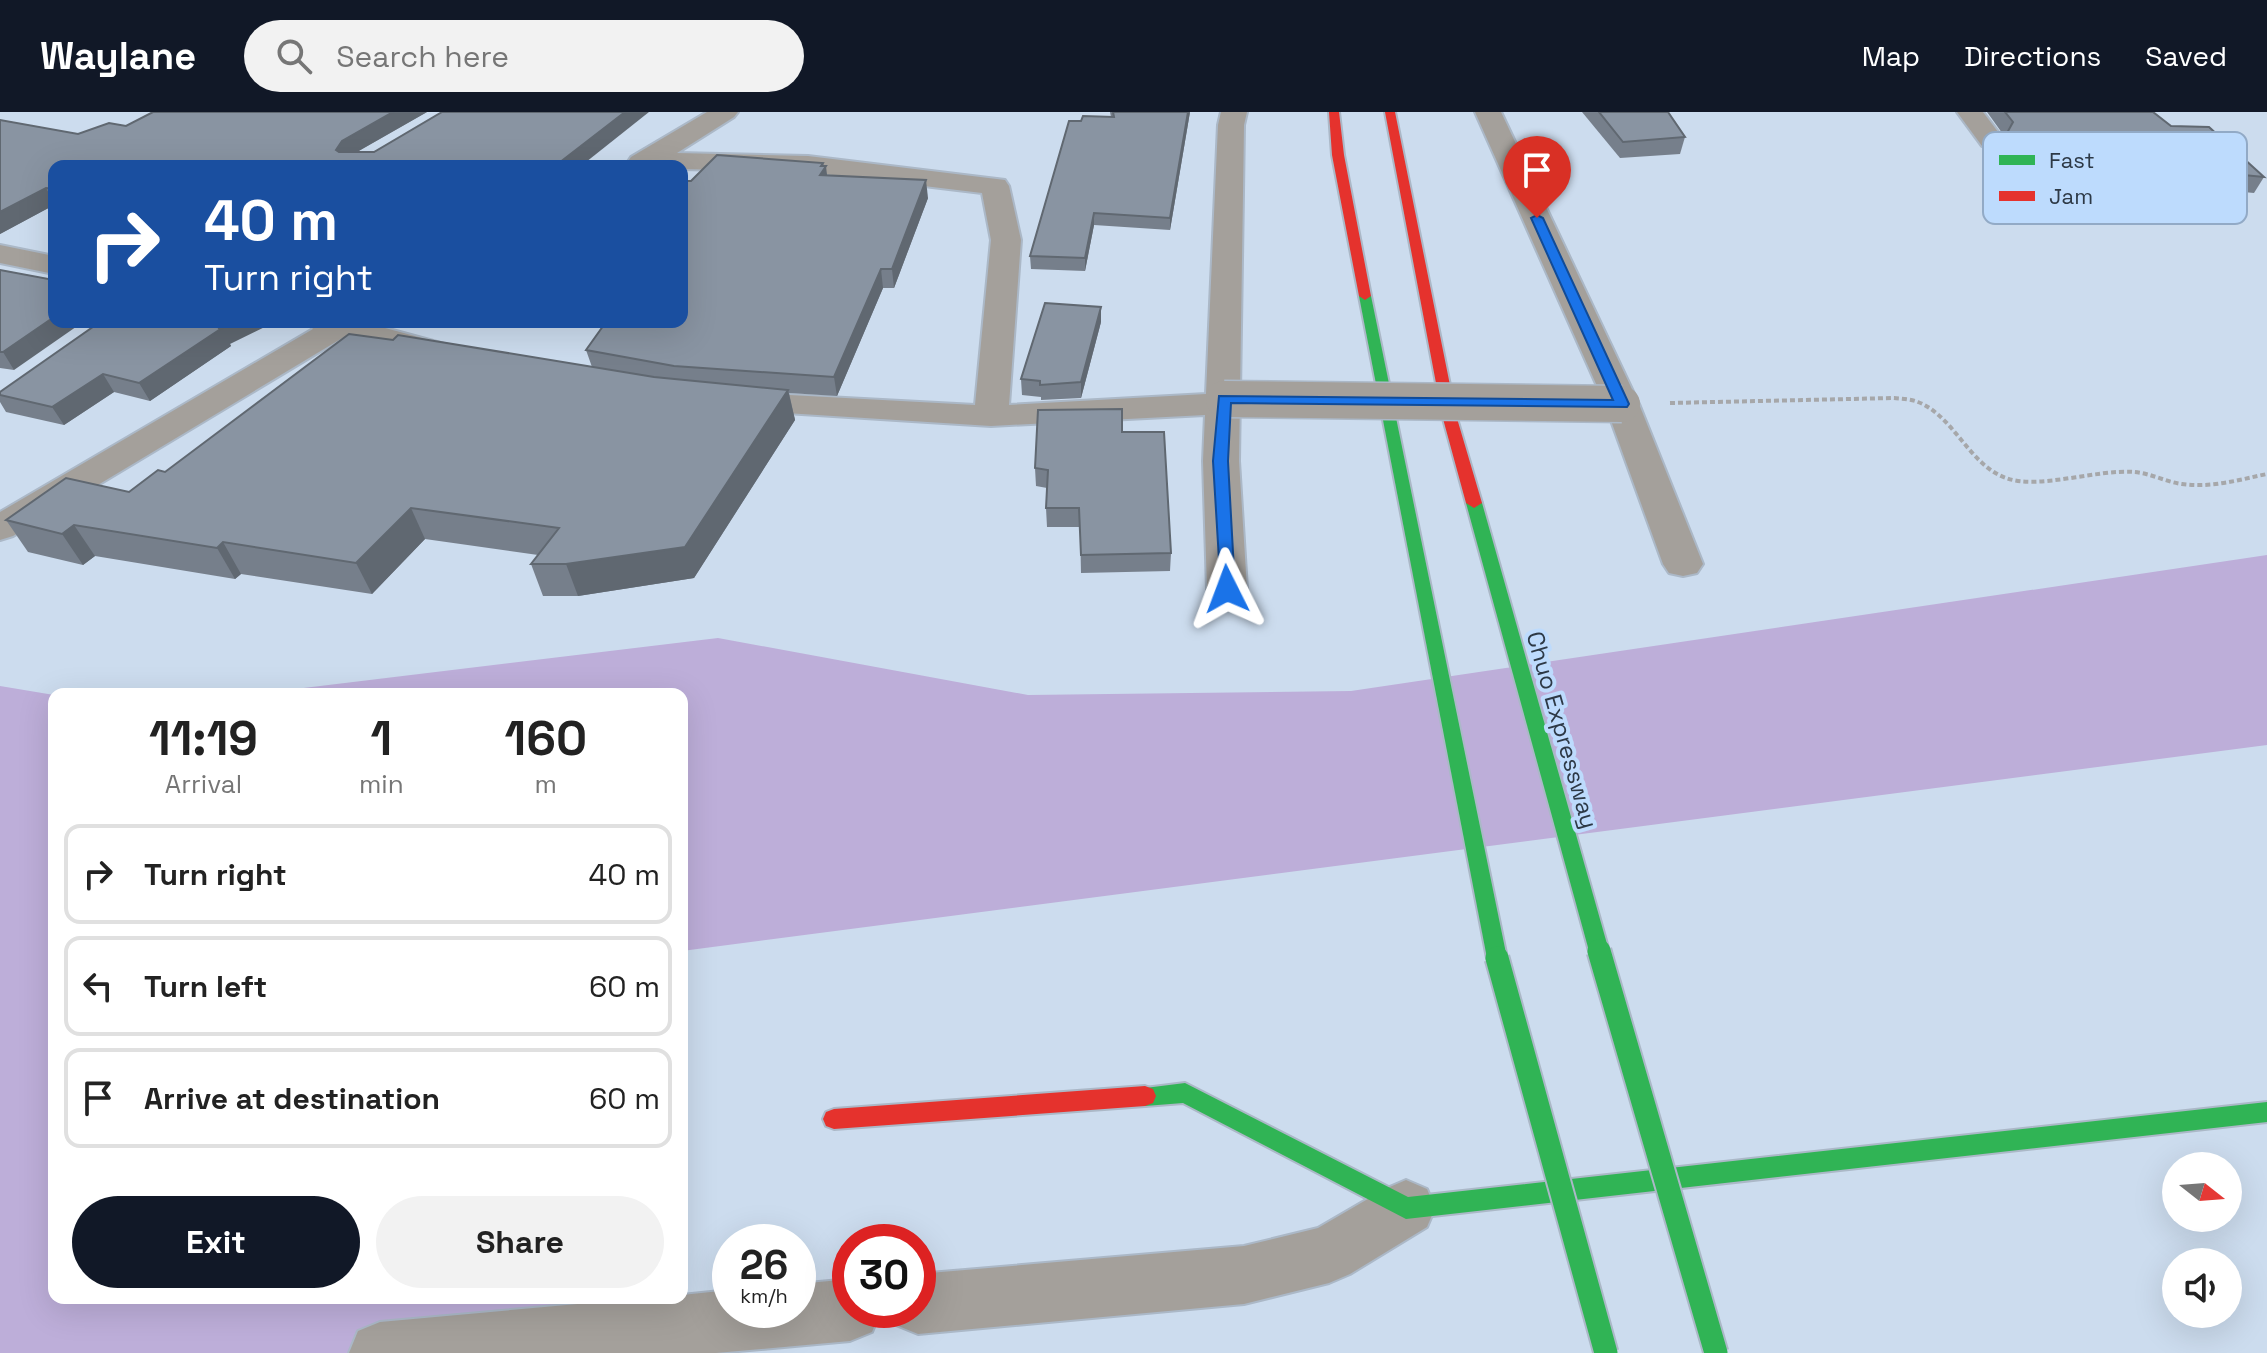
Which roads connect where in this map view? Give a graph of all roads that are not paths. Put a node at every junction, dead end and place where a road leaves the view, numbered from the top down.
1 (725, 112) edge
2 (1234, 112) edge
3 (1334, 112) edge
4 (1390, 112) edge
5 (1488, 112) edge
6 (1970, 112) edge
7 (1985, 132) edge
8 (646, 160) edge
9 (688, 163) edge
10 (0, 254) edge
11 (48, 264) edge
12 (329, 328) edge
13 (355, 328) edge
14 (462, 358) edge
15 (695, 399) edge
16 (1223, 401) junction
17 (1622, 404) junction
18 (991, 416) junction
19 (0, 528) edge
20 (1683, 564) dead end
21 (1227, 589) dead end
22 (2267, 1112) edge
23 (834, 1119) dead end
24 (1406, 1208) junction
25 (936, 1302) edge
26 (832, 1312) edge
27 (380, 1353) edge
28 (1606, 1353) edge
29 (1716, 1353) edge

1 - 8 street
2 - 16 street
3 - 28 main road, bridge
4 - 29 main road, Chuo Expressway, bridge
5 - 17 street
6 - 7 street
9 - 18 street
10 - 11 street
12 - 19 street
13 - 14 street
15 - 18 street
16 - 17 street, bridge
16 - 18 street
16 - 21 street
17 - 20 street
22 - 24 main road
23 - 24 main road
24 - 25 street
26 - 27 street

